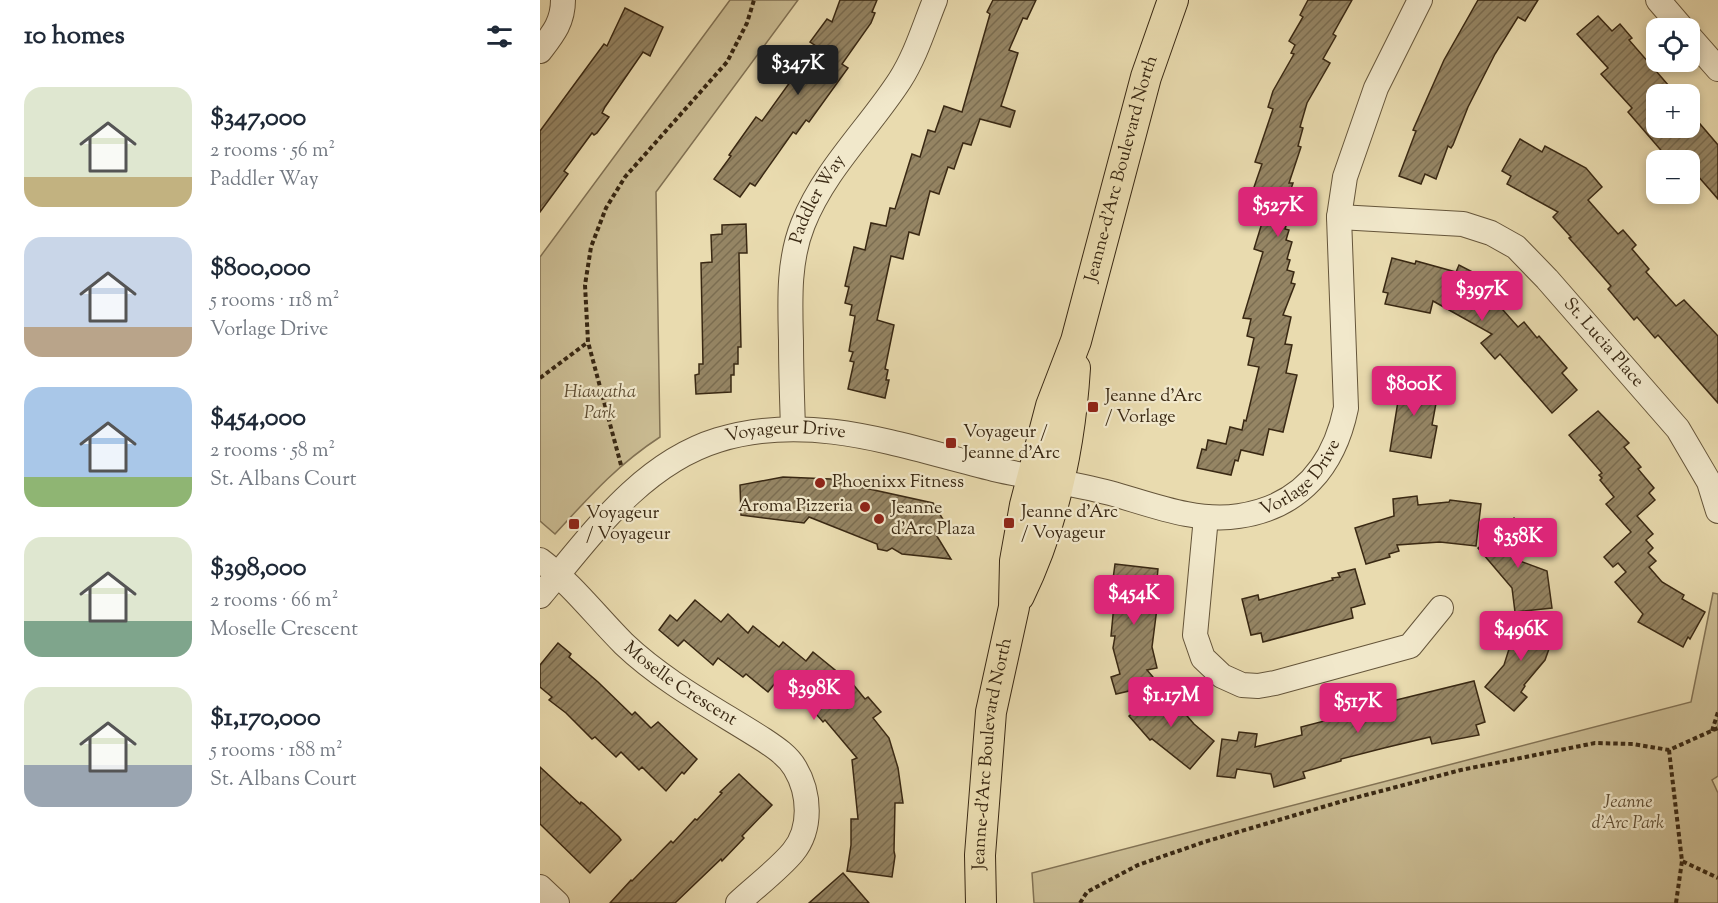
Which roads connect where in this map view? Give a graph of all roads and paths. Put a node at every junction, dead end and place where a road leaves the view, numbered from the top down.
1 (563, 0) edge
2 (754, 0) edge
3 (935, 0) edge
4 (1173, 0) edge
5 (1420, 0) edge
6 (1658, 0) edge
7 (1674, 18) edge
8 (1700, 49) edge
9 (540, 51) edge
10 (1718, 69) edge
11 (1338, 217) junction
12 (588, 342) junction
13 (540, 378) edge
14 (793, 428) junction
15 (621, 465) dead end
16 (1046, 479) junction
17 (1718, 511) edge
18 (1206, 517) junction
19 (549, 567) edge
20 (540, 596) edge
21 (1441, 608) dead end
22 (1718, 712) edge
23 (1718, 728) edge
24 (1712, 731) junction
25 (1669, 750) junction
26 (1682, 861) junction
27 (1718, 878) edge
28 (540, 887) edge
29 (557, 903) edge
30 (738, 903) edge
31 (981, 903) edge
32 (1080, 903) edge
33 (1676, 903) edge

1 - 9 street
2 - 12 path
3 - 14 street, Paddler Way
4 - 16 main road, Jeanne-d'Arc Boulevard North
5 - 11 street, Vorlage Drive
6 - 7 street
8 - 10 street
11 - 17 street, St. Lucia Place
11 - 18 street, Vorlage Drive
12 - 13 path
12 - 15 path
14 - 16 street, Voyageur Drive
14 - 19 street, Voyageur Drive
16 - 18 street, Vorlage Drive
16 - 31 main road, Jeanne-d'Arc Boulevard North
18 - 21 street
19 - 20 street, Voyageur Drive
19 - 30 street, Moselle Crescent
22 - 24 path
23 - 24 path
24 - 25 path
25 - 26 path
25 - 32 path
26 - 27 path
26 - 33 path
28 - 29 street

